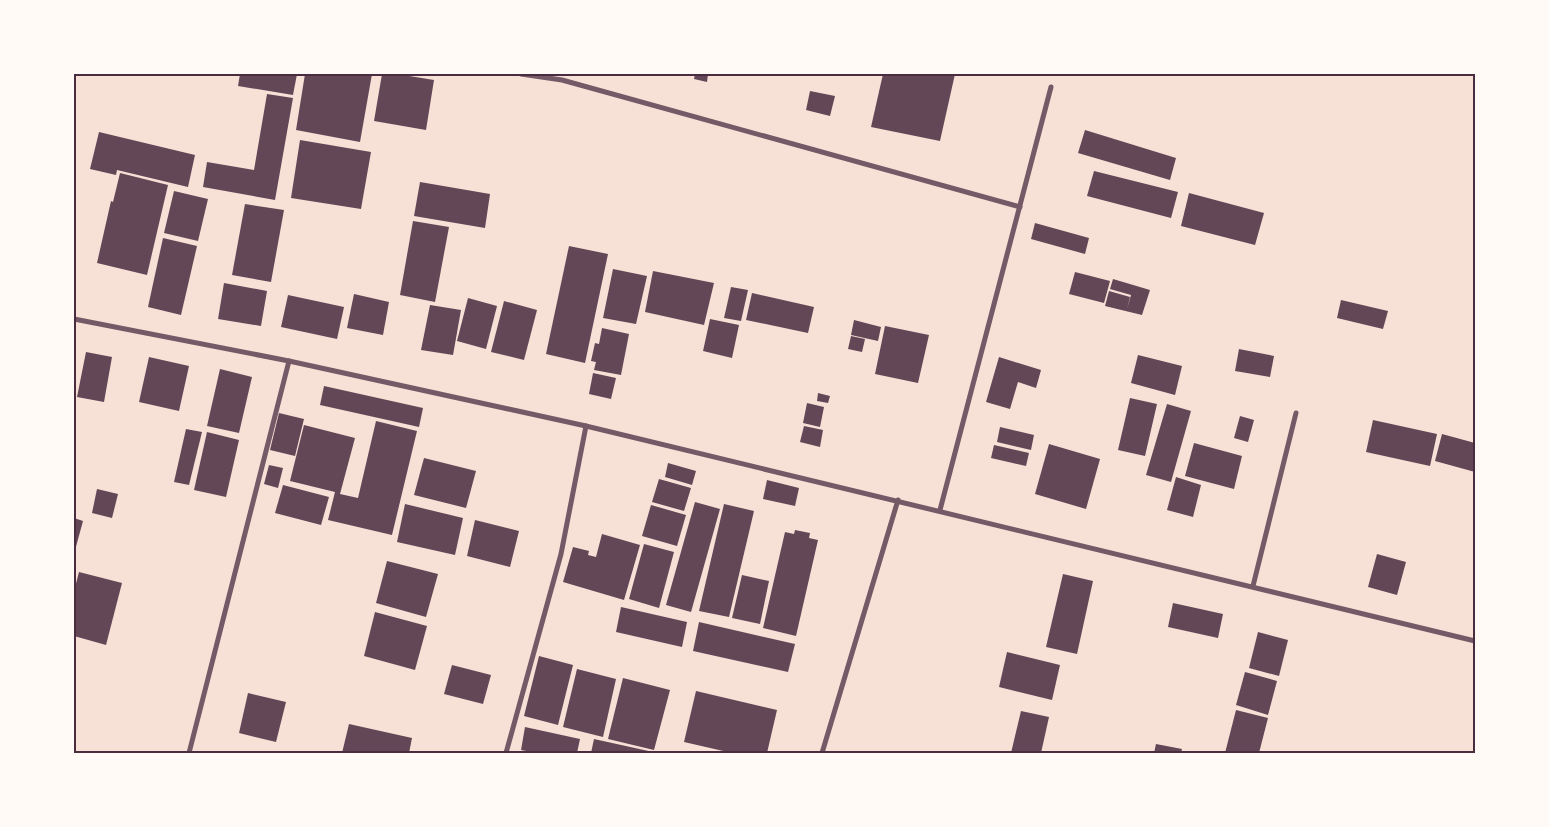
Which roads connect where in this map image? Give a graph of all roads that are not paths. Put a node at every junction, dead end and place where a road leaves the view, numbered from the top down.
1 (521, 74) edge
2 (1051, 87) dead end
3 (1020, 207) junction
4 (74, 319) edge
5 (289, 361) junction
6 (1296, 413) dead end
7 (586, 426) junction
8 (898, 500) junction
9 (940, 510) junction
10 (1253, 586) junction
11 (1475, 641) edge
12 (189, 753) edge
13 (506, 753) edge
14 (822, 753) edge

1 - 3 street
2 - 3 street
3 - 9 street
4 - 5 street
5 - 7 street
5 - 12 street
6 - 10 street
7 - 8 street
7 - 13 street
8 - 9 street
8 - 14 street
9 - 10 street
10 - 11 street

